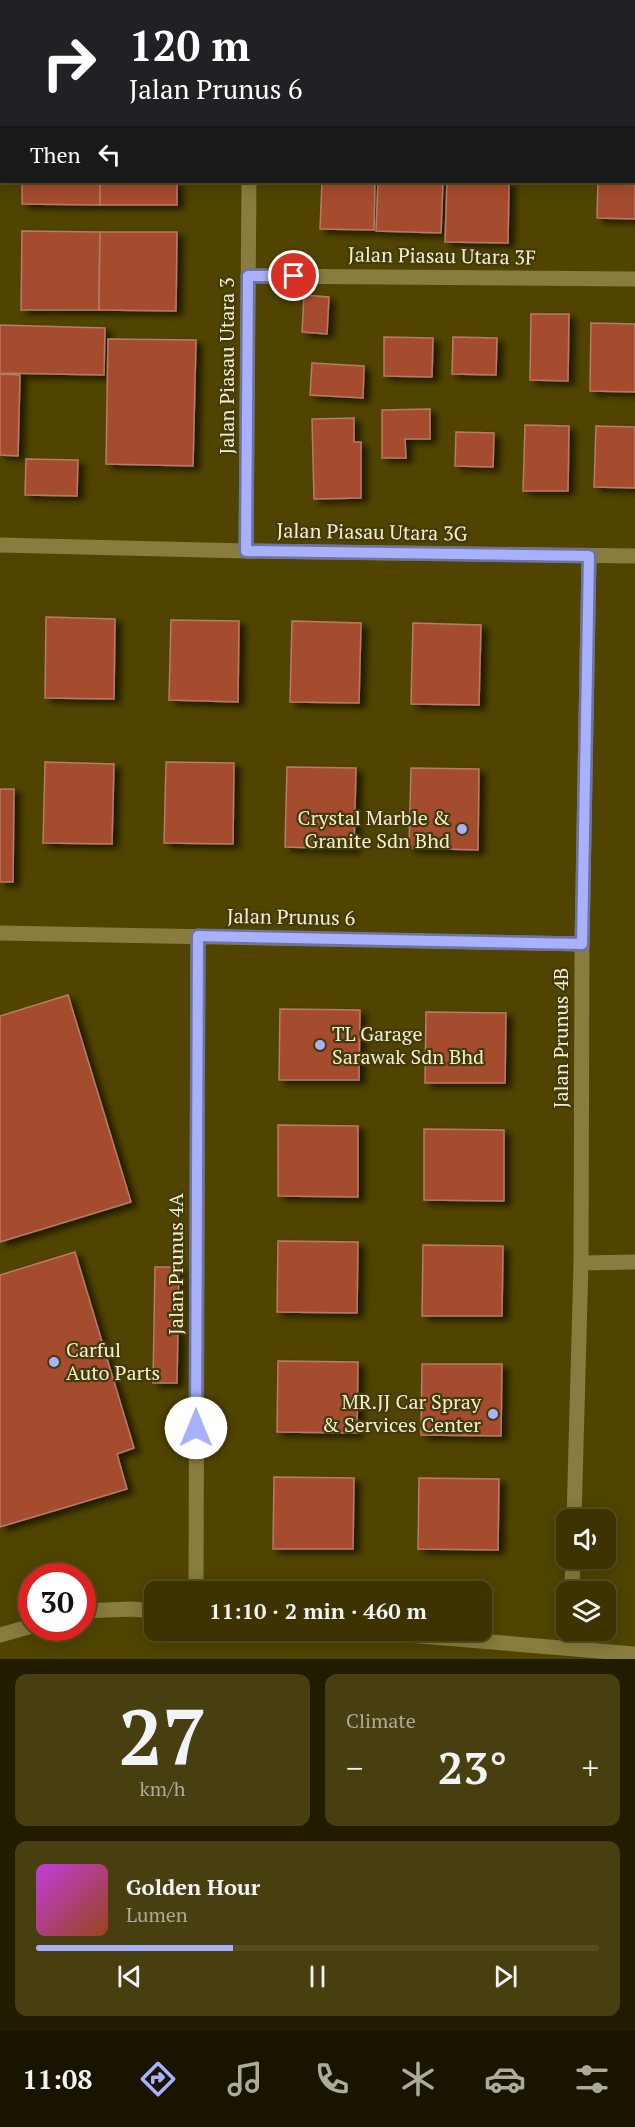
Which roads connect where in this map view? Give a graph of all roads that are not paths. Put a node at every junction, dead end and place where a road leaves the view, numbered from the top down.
1 (249, 183) edge
2 (248, 276) junction
3 (635, 279) edge
4 (0, 545) edge
5 (246, 551) junction
6 (589, 556) junction
7 (635, 556) edge
8 (0, 933) edge
9 (198, 936) junction
10 (582, 944) junction
11 (635, 1262) edge
12 (581, 1263) junction
13 (574, 1509) edge
14 (196, 1581) edge
15 (96, 1610) edge
16 (144, 1610) edge
17 (18, 1630) edge
18 (0, 1635) edge
19 (484, 1641) edge
20 (571, 1641) edge
21 (571, 1648) junction
22 (635, 1654) edge

1 - 2 street, Jalan Piasau Utara 3
2 - 3 street, Jalan Piasau Utara 3F
2 - 5 street, Jalan Piasau Utara 3
4 - 5 street, Jalan Piasau Utara 3G
5 - 6 street, Jalan Piasau Utara 3G
6 - 7 street, Jalan Piasau Utara 3G
6 - 10 street, Jalan Prunus 4B
8 - 9 street, Jalan Prunus 6
9 - 10 street, Jalan Prunus 6
9 - 14 street, Jalan Prunus 4A
10 - 12 street, Jalan Prunus 4B
11 - 12 street
12 - 13 street, Jalan Prunus 4B
15 - 16 street
17 - 18 street
19 - 21 street
20 - 21 street
21 - 22 street

